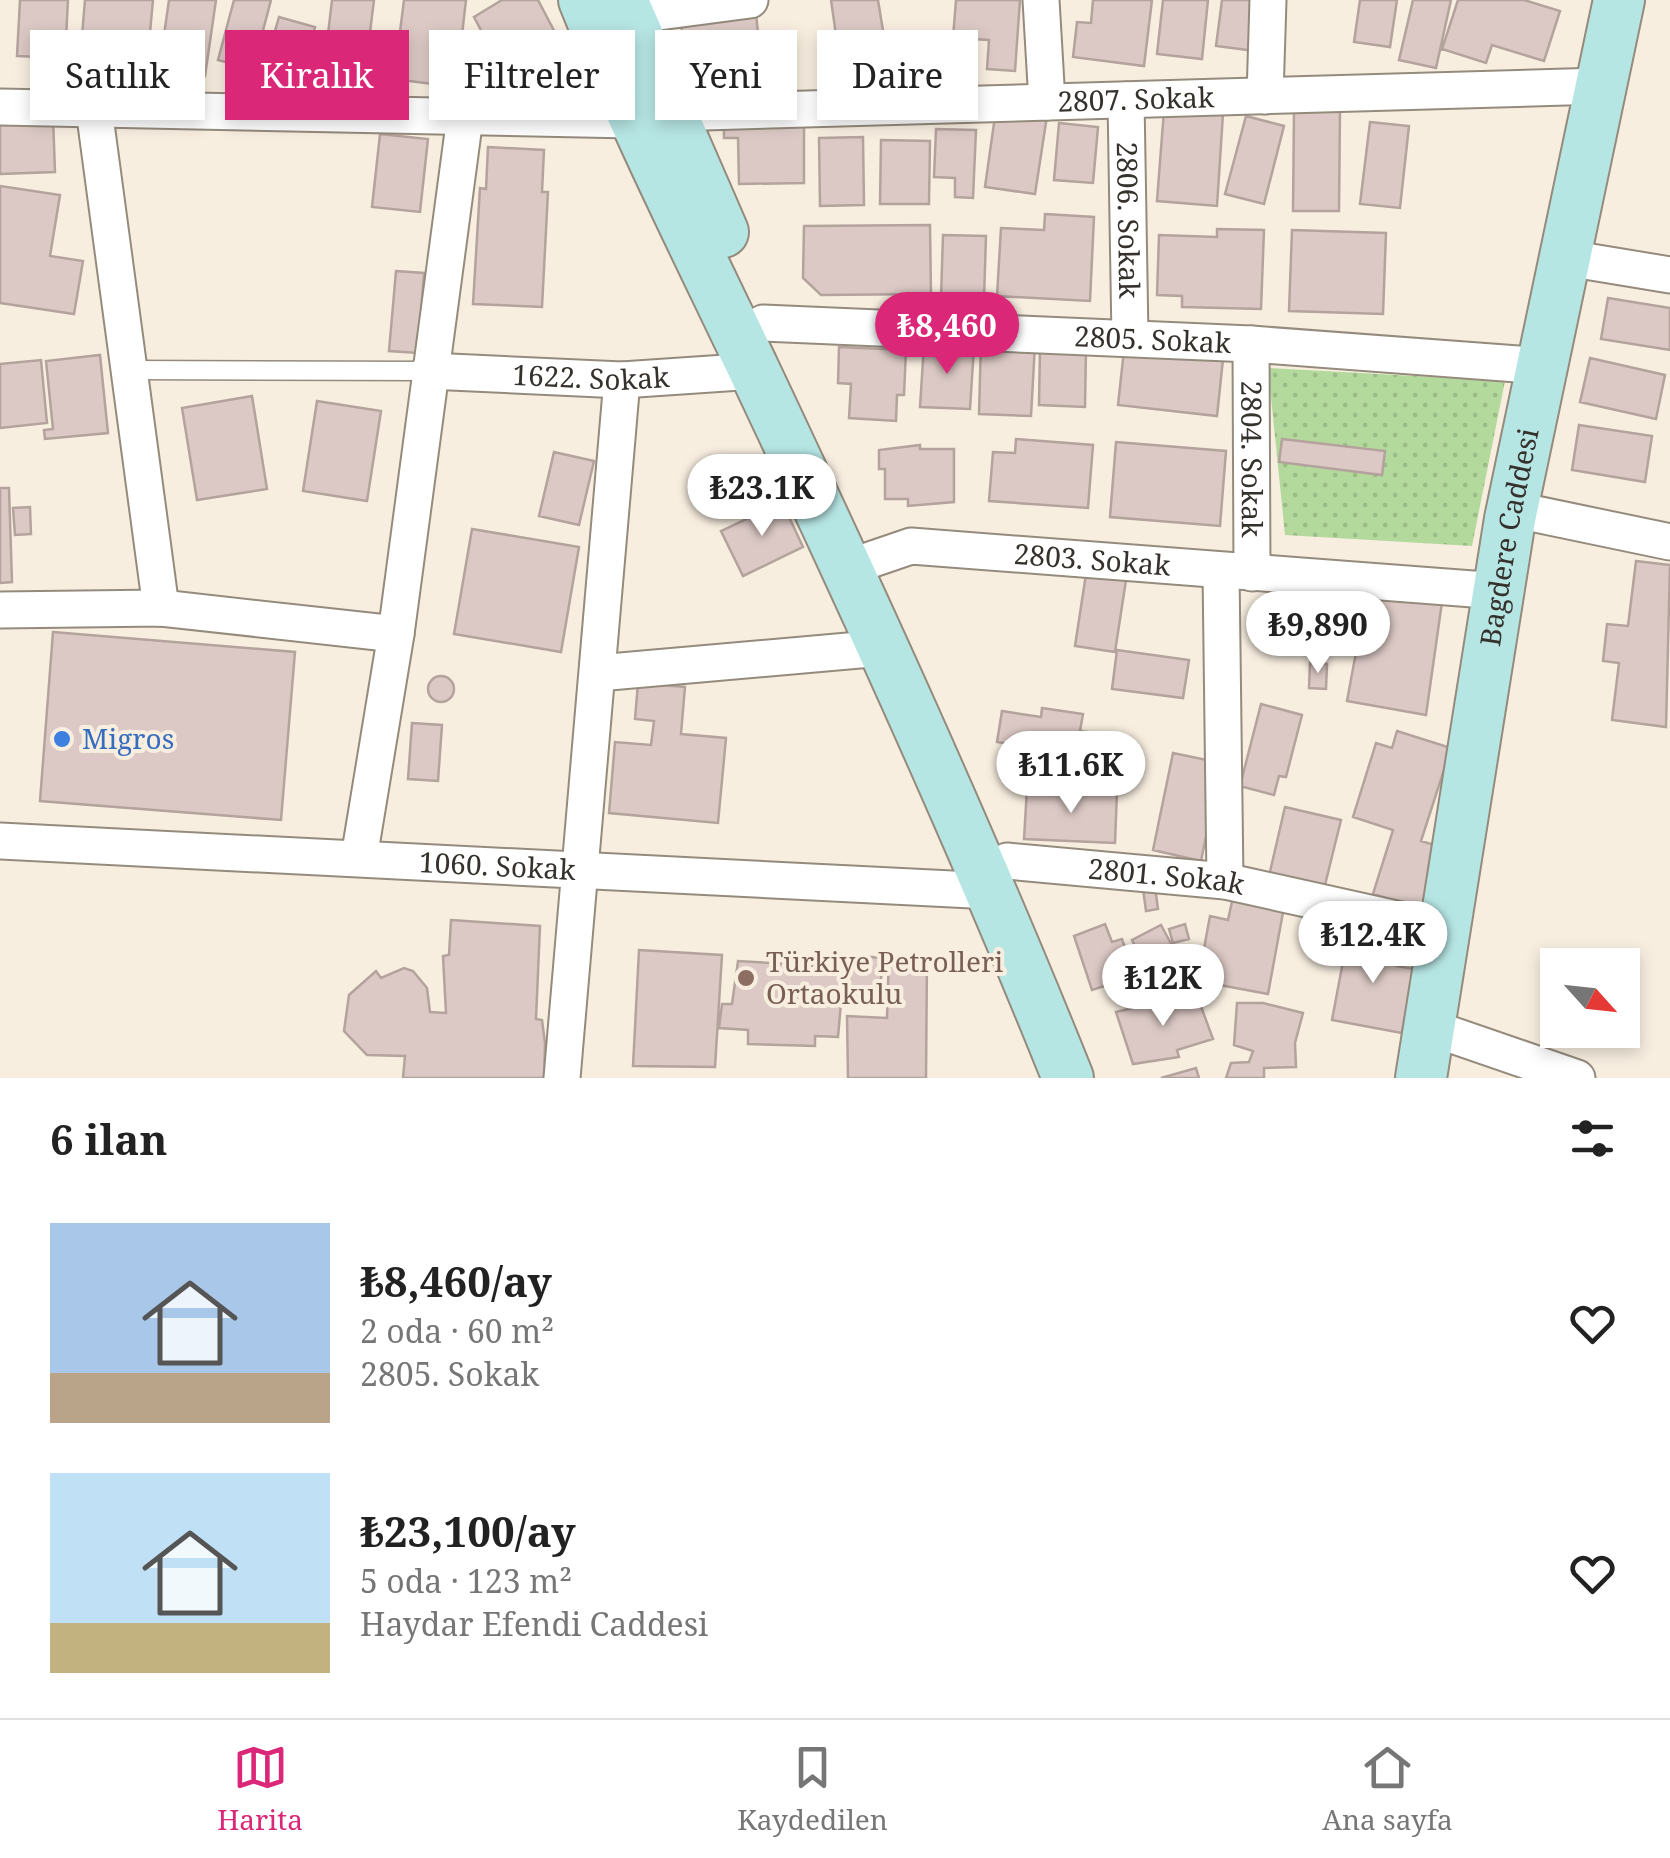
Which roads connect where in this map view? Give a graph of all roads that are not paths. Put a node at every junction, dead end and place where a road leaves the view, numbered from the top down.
1 (750, 0) edge
2 (1041, 0) edge
3 (1268, 0) edge
4 (1620, 0) edge
5 (612, 5) edge
6 (1601, 86) junction
7 (1266, 96) junction
8 (1126, 100) junction
9 (1047, 102) junction
10 (0, 107) edge
11 (30, 108) edge
12 (205, 112) edge
13 (635, 116) edge
14 (651, 116) junction
15 (429, 117) edge
16 (95, 120) edge
17 (465, 120) edge
18 (1567, 258) junction
19 (1670, 275) edge
20 (763, 322) junction
21 (1130, 338) junction
22 (1251, 344) junction
23 (1544, 366) junction
24 (128, 370) junction
25 (755, 371) junction
26 (428, 372) junction
27 (622, 380) junction
28 (1512, 509) junction
29 (1670, 542) edge
30 (870, 560) junction
31 (1236, 572) junction
32 (1499, 591) junction
33 (161, 608) junction
34 (0, 610) edge
35 (396, 634) junction
36 (882, 648) junction
37 (598, 673) junction
38 (0, 841) edge
39 (359, 858) junction
40 (578, 868) junction
41 (1000, 876) junction
42 (1225, 881) junction
43 (1442, 929) junction
44 (1426, 1026) junction
45 (562, 1078) edge
46 (1068, 1078) edge
47 (1098, 1078) edge
48 (1421, 1078) edge
49 (1577, 1078) edge

1 - 5 street
2 - 9 street
3 - 7 street
4 - 6 main road, Bagdere Caddesi
5 - 14 main road
6 - 7 street, 2807. Sokak
6 - 18 main road, Bagdere Caddesi
7 - 8 street, 2807. Sokak
8 - 9 street, 2807. Sokak
8 - 21 street, 2806. Sokak
9 - 14 street, 2807. Sokak
10 - 11 street, 2807. Sokak
12 - 15 street, 2807. Sokak
13 - 14 street, 2807. Sokak
14 - 20 main road
14 - 25 main road
16 - 24 street
17 - 26 street
18 - 19 street
18 - 23 main road, Bagdere Caddesi
20 - 21 street, 2805. Sokak
20 - 30 main road
21 - 22 street, 2805. Sokak
22 - 23 street, 2805. Sokak
22 - 31 street, 2804. Sokak
23 - 28 main road, Bagdere Caddesi
24 - 26 lane
24 - 33 street
25 - 27 street, 1622. Sokak
25 - 36 main road
26 - 27 street, 1622. Sokak
26 - 35 street
27 - 37 street
28 - 29 street
28 - 32 main road, Bagdere Caddesi
30 - 31 street, 2803. Sokak
30 - 41 main road
31 - 32 street, 2803. Sokak
31 - 42 street, 2804. Sokak
32 - 43 main road, Bagdere Caddesi
33 - 34 street
33 - 35 street
35 - 39 street
36 - 37 street
36 - 41 main road
37 - 40 street
38 - 39 street, 1060. Sokak
39 - 40 street, 1060. Sokak
40 - 41 street, 1060. Sokak
40 - 45 street
41 - 42 street, 2801. Sokak
41 - 46 main road
41 - 47 main road
42 - 43 street, 2801. Sokak
43 - 44 main road, Bagdere Caddesi
44 - 48 main road, Bagdere Caddesi
44 - 49 street

